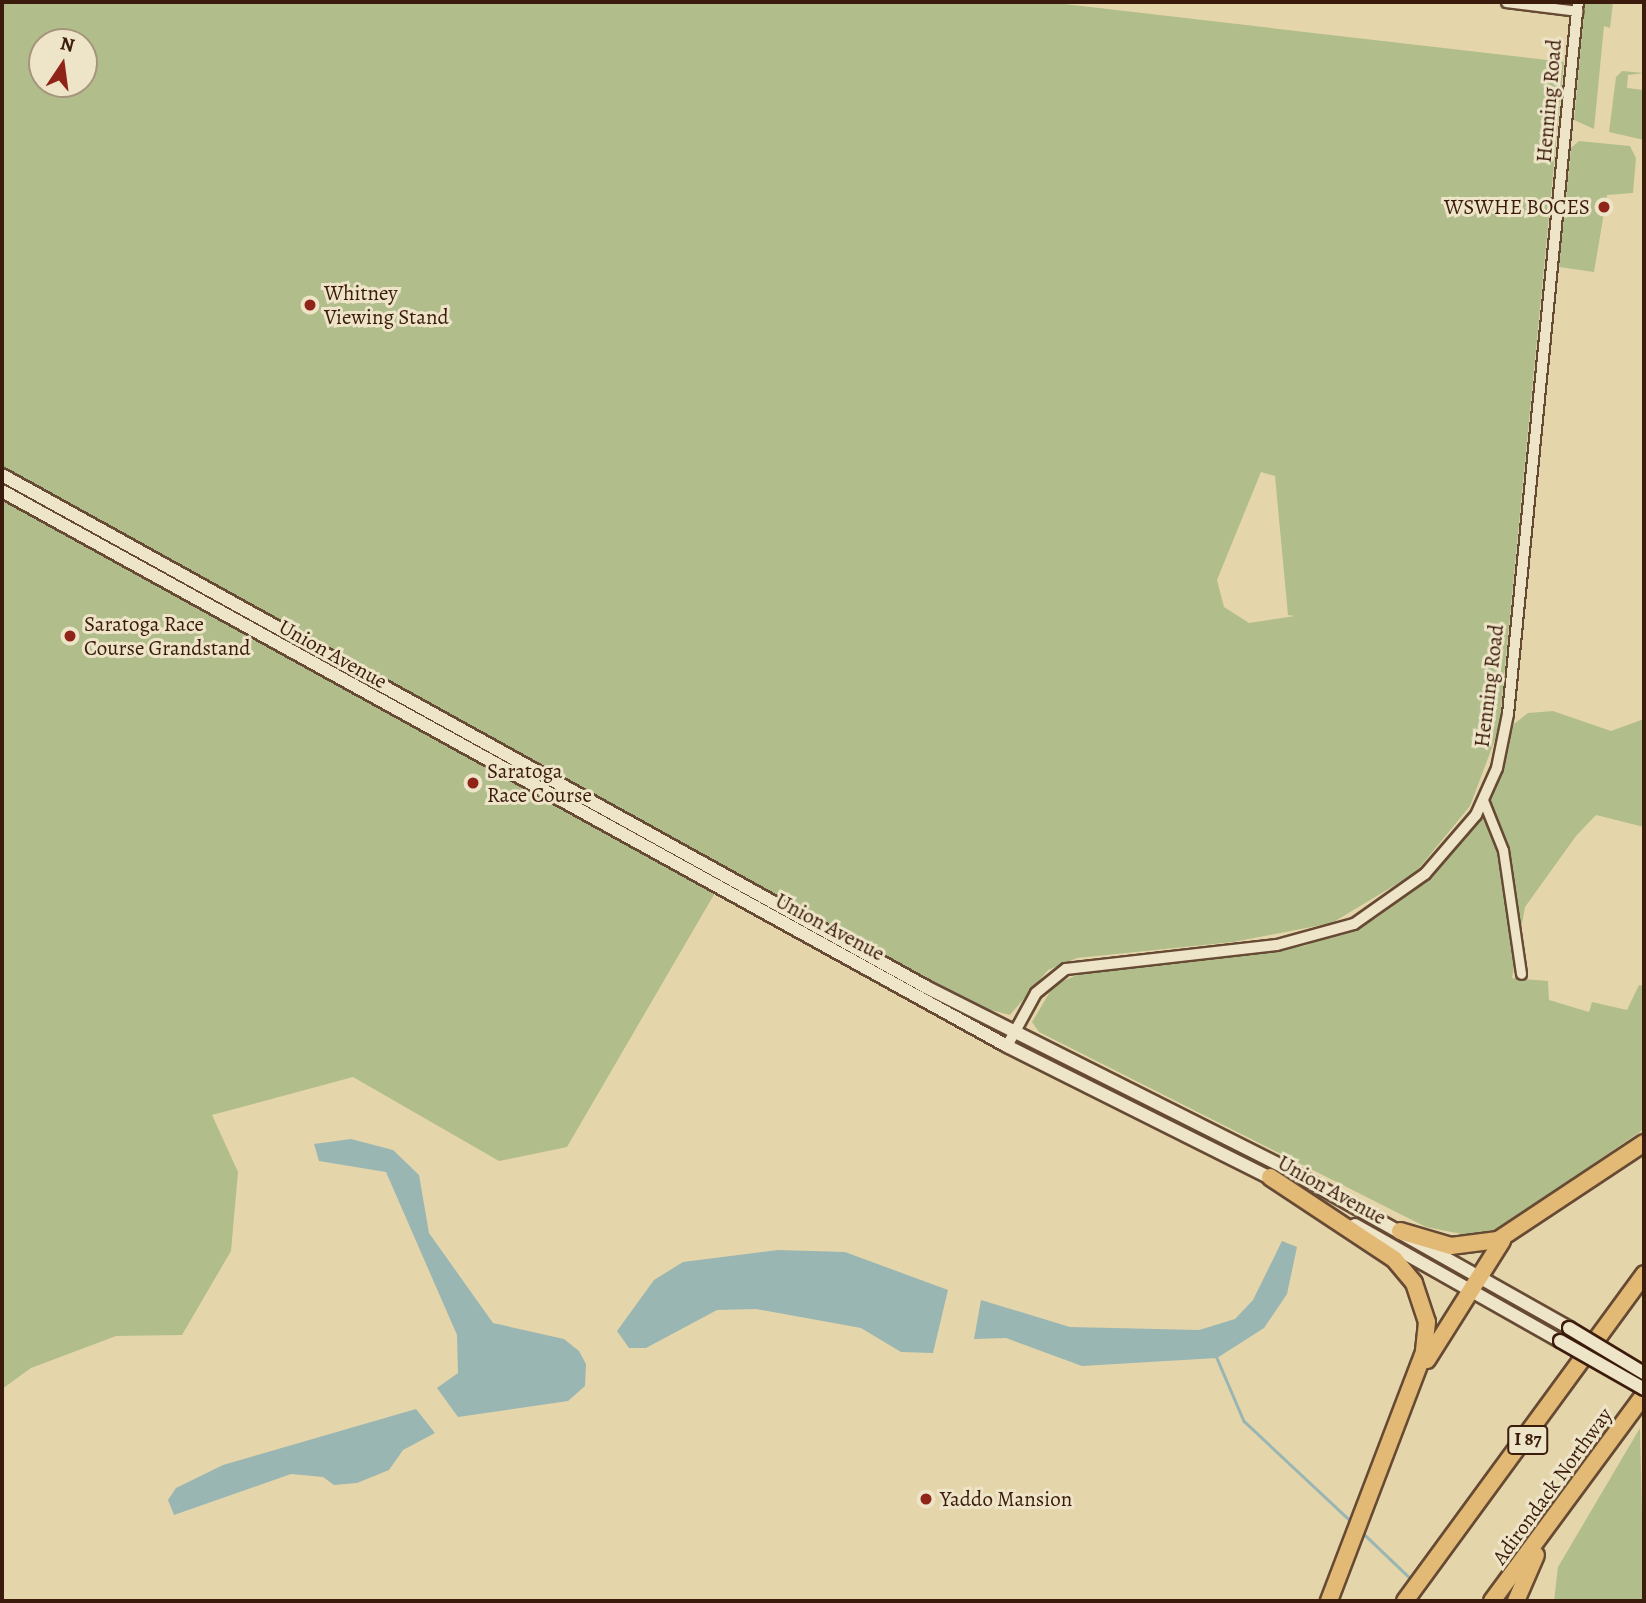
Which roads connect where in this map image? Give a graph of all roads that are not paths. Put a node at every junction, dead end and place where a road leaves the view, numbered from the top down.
1 (1506, 2) edge
2 (1577, 6) edge
3 (2, 475) edge
4 (2, 491) edge
5 (1483, 800) junction
6 (1521, 974) dead end
7 (1014, 1032) junction
8 (1007, 1046) junction
9 (1644, 1143) edge
10 (1270, 1177) junction
11 (1400, 1231) junction
12 (1513, 1233) junction
13 (1477, 1274) junction
14 (1644, 1274) edge
15 (1469, 1289) junction
16 (1644, 1373) edge
17 (1644, 1389) edge
18 (1409, 1395) junction
19 (1644, 1395) edge
20 (1557, 1516) junction
21 (1329, 1601) edge
22 (1405, 1601) edge
23 (1492, 1601) edge
24 (1516, 1601) edge

1 - 2 street
2 - 5 street, Henning Road
3 - 7 main road, Union Avenue
4 - 8 main road, Union Avenue
5 - 6 street
5 - 7 street, Henning Road
7 - 8 street, Henning Road
7 - 11 main road, Union Avenue
8 - 10 main road, Union Avenue
9 - 12 highway
10 - 15 main road, Union Avenue
10 - 18 highway
11 - 12 highway
11 - 13 main road, Union Avenue
12 - 13 highway
13 - 15 highway
13 - 16 main road, Union Avenue, bridge
14 - 22 highway, I 87
15 - 17 main road, Union Avenue, bridge
15 - 18 highway
18 - 21 highway
19 - 20 highway, Adirondack Northway
20 - 23 highway, Adirondack Northway
20 - 24 highway

